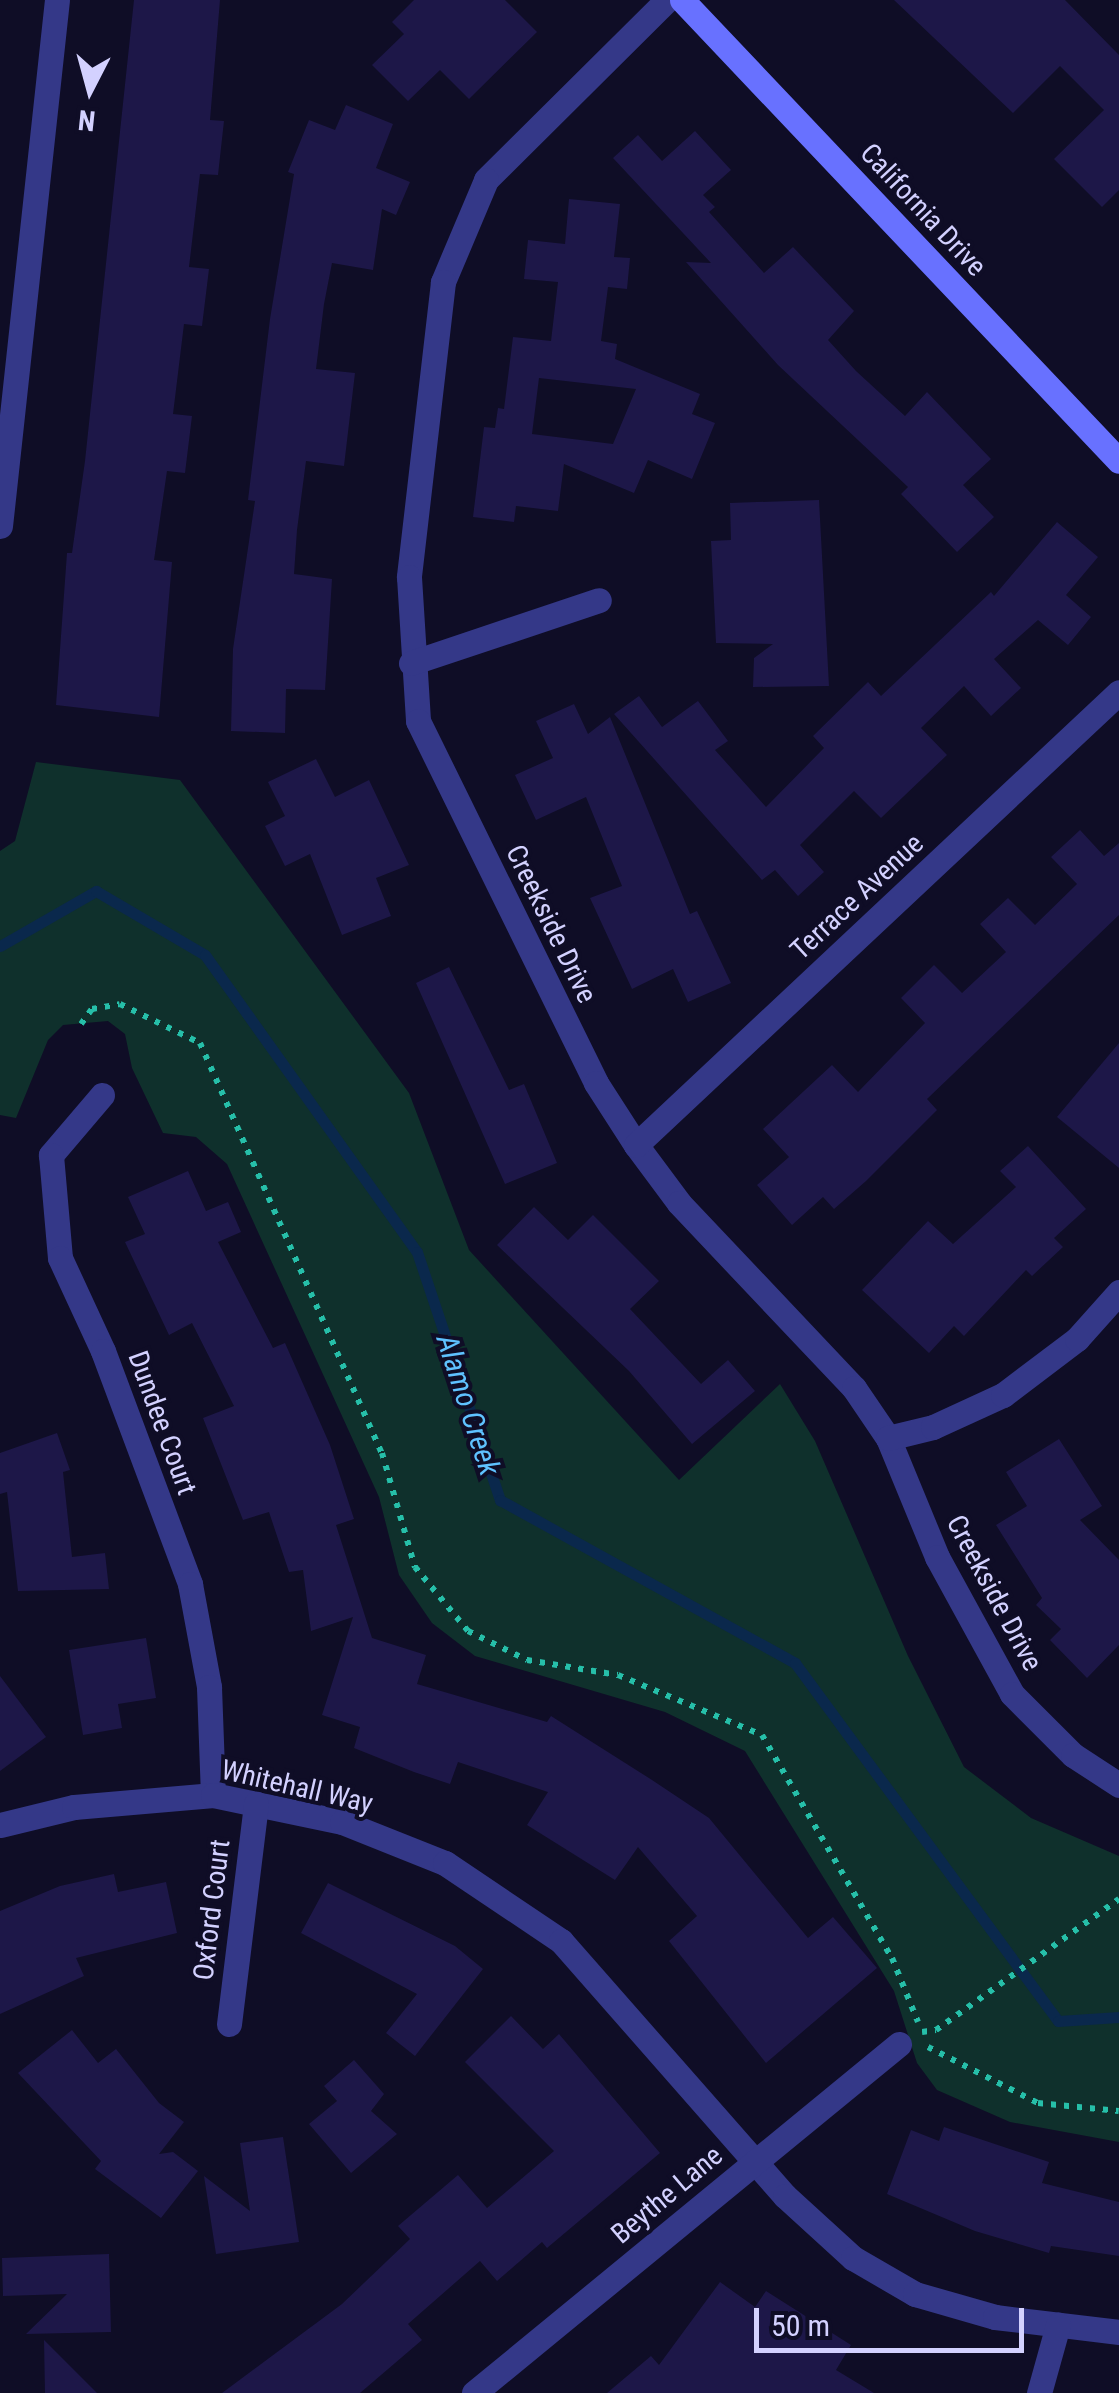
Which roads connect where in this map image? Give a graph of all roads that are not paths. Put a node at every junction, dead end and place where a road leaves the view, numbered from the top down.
1 (57, 0) edge
2 (666, 0) edge
3 (682, 0) edge
4 (1119, 462) edge
5 (0, 526) edge
6 (599, 600) dead end
7 (411, 663) junction
8 (1119, 692) edge
9 (102, 1096) dead end
10 (636, 1145) junction
11 (1119, 1292) edge
12 (888, 1438) junction
13 (1119, 1785) edge
14 (213, 1796) junction
15 (256, 1804) junction
16 (0, 1826) edge
17 (229, 2024) dead end
18 (898, 2044) dead end
19 (755, 2161) junction
20 (1058, 2325) junction
21 (1119, 2332) edge
22 (474, 2393) edge
23 (1039, 2393) edge

1 - 5 street
2 - 7 street, Creekside Drive
3 - 4 street, California Drive
6 - 7 street
7 - 10 street, Creekside Drive
8 - 10 street, Terrace Avenue
9 - 14 street, Dundee Court
10 - 12 street, Creekside Drive
11 - 12 street
12 - 13 street, Creekside Drive
14 - 15 street, Whitehall Way
14 - 16 street, Whitehall Way
15 - 17 street, Oxford Court
15 - 19 street, Whitehall Way
18 - 19 street, Beythe Lane
19 - 20 street, Whitehall Way
19 - 22 street, Beythe Lane
20 - 21 street, Whitehall Way
20 - 23 street

